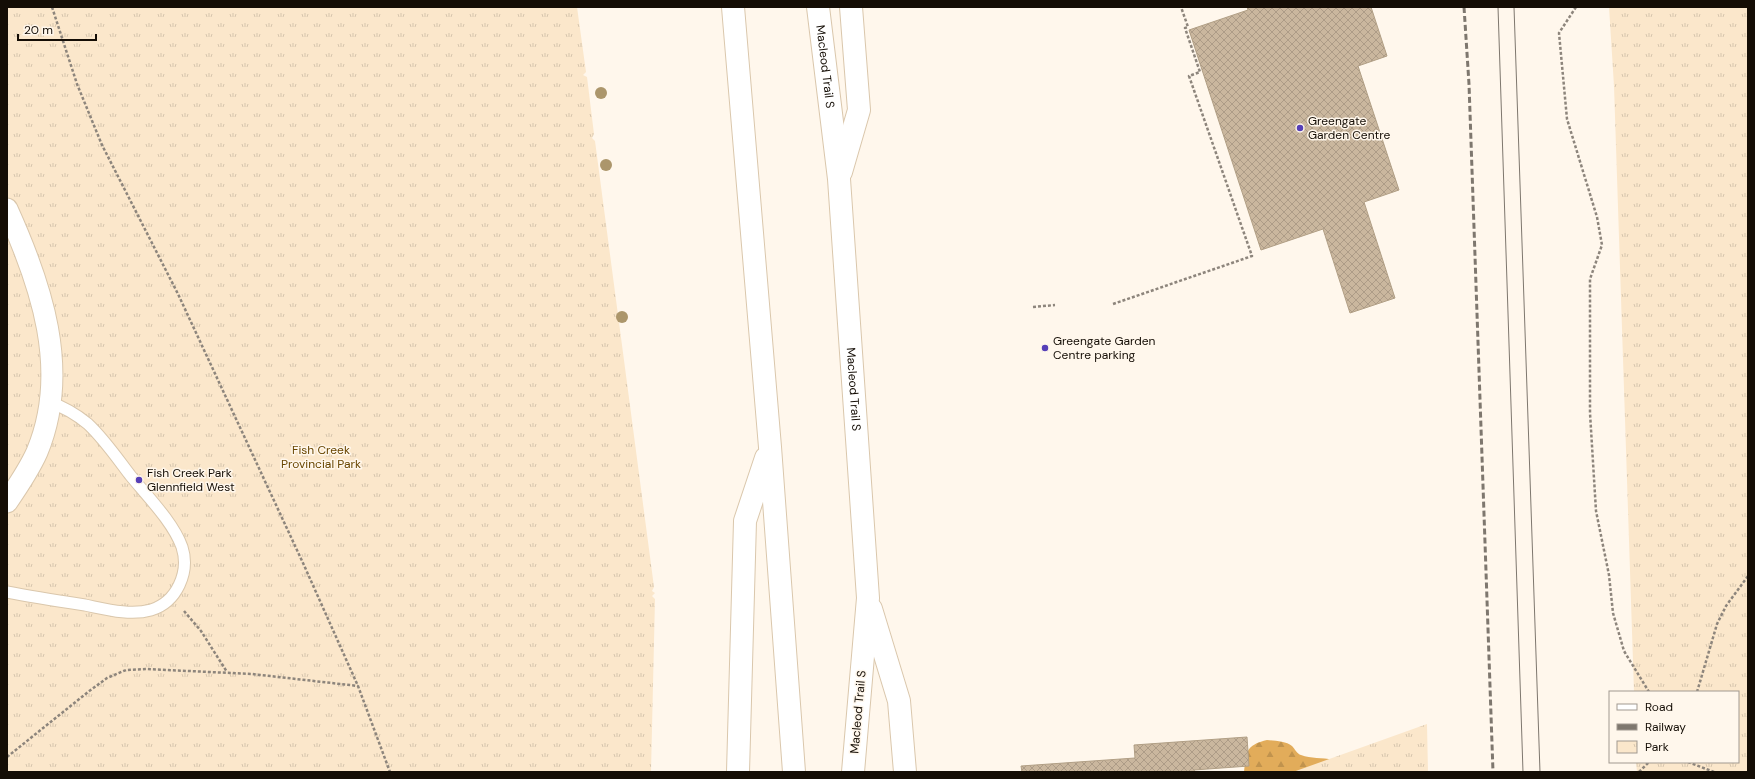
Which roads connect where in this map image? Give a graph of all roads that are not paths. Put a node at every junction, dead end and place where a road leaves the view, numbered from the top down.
1 (732, 7) edge
2 (818, 7) edge
3 (851, 7) edge
4 (839, 179) junction
5 (7, 209) edge
6 (49, 402) junction
7 (770, 447) junction
8 (7, 502) edge
9 (7, 592) edge
10 (868, 598) junction
11 (738, 772) edge
12 (794, 772) edge
13 (853, 772) edge
14 (905, 772) edge

1 - 7 highway
2 - 4 highway, Macleod Trail S
3 - 4 highway
4 - 10 highway, Macleod Trail S
5 - 6 street
6 - 8 street
6 - 9 lane
7 - 11 highway
7 - 12 highway
10 - 13 highway, Macleod Trail S
10 - 14 highway

